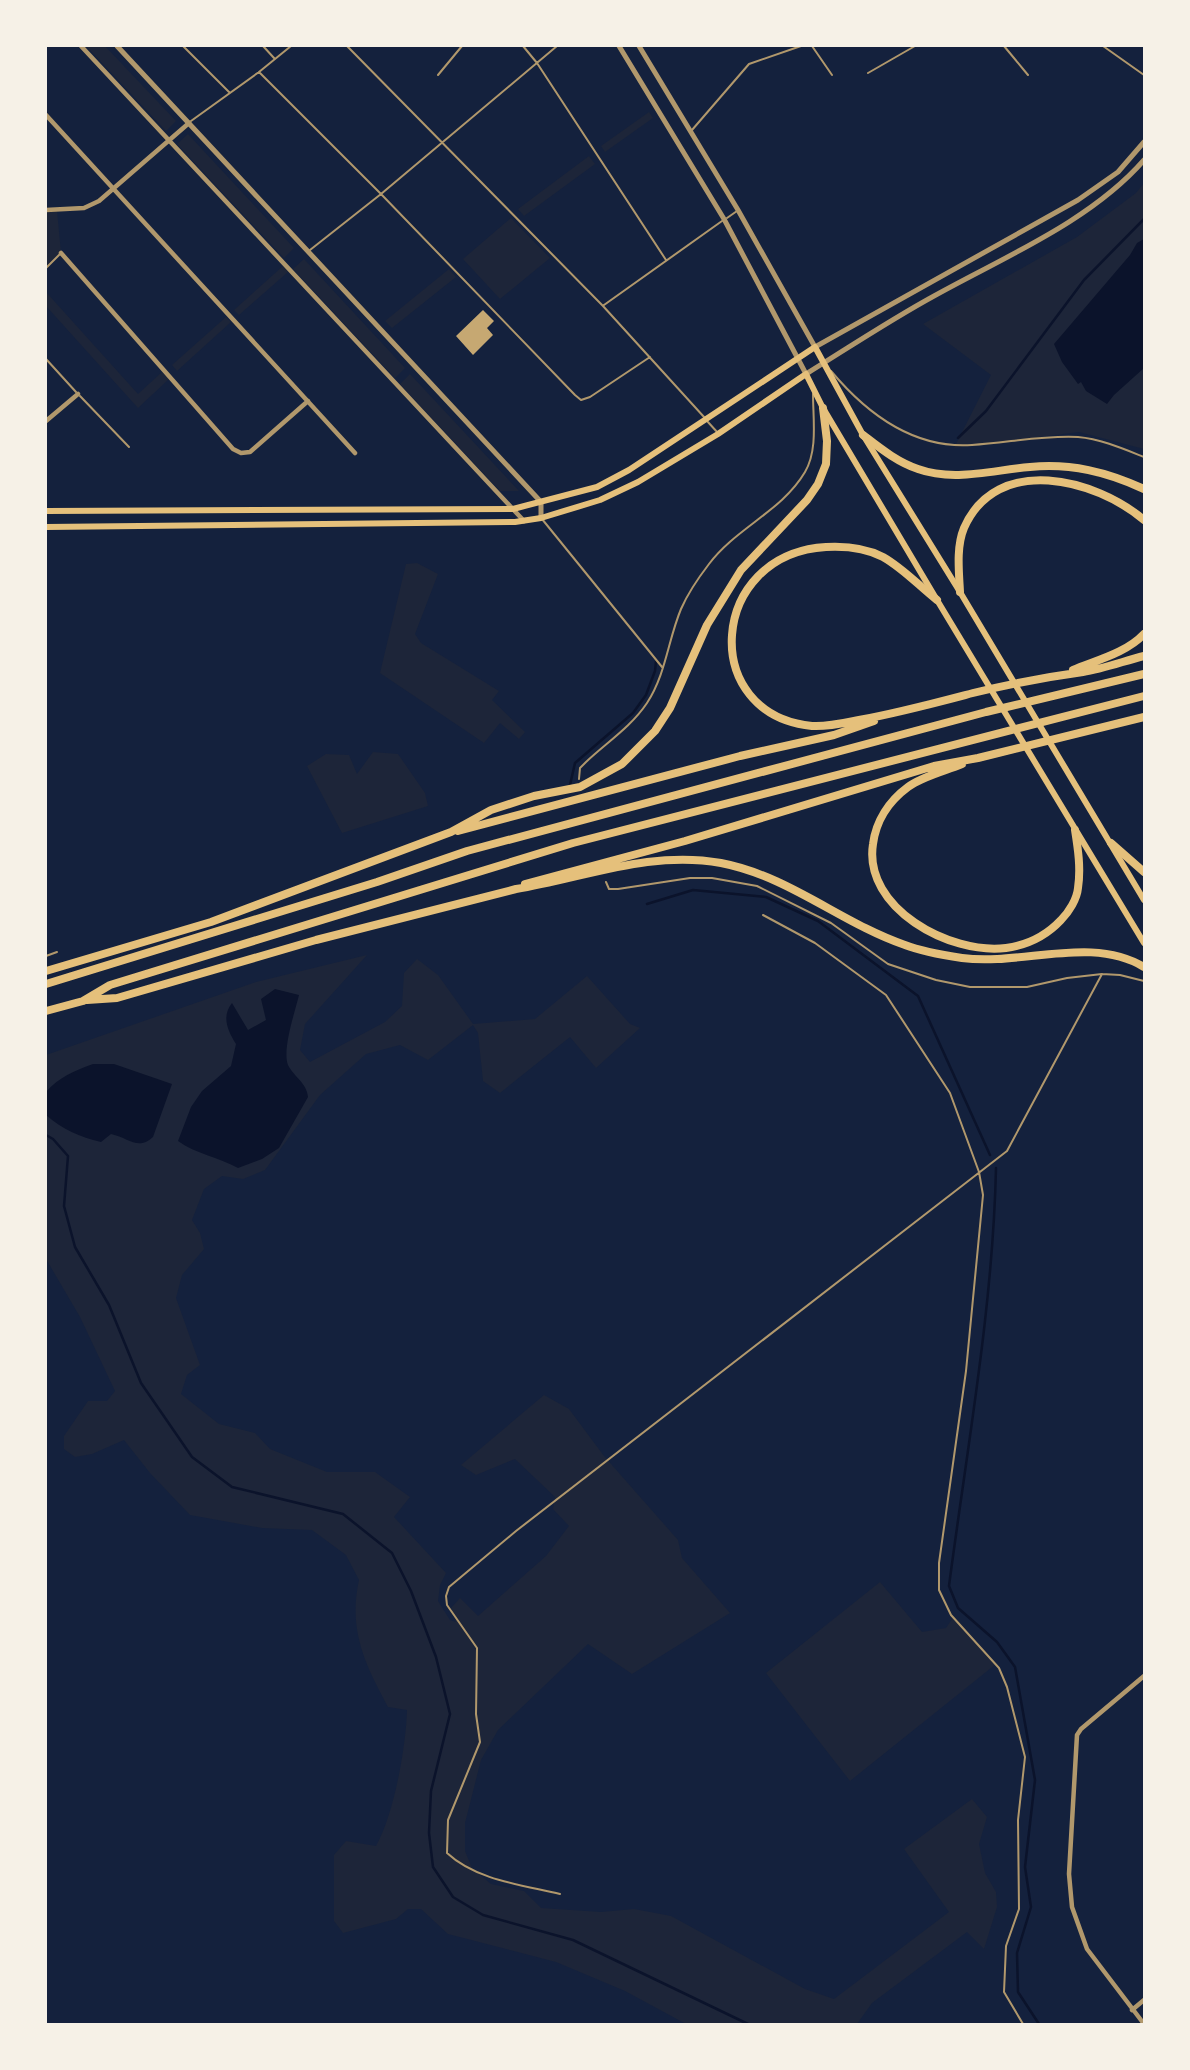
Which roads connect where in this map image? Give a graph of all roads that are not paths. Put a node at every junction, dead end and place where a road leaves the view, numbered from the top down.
1 (81, 46) edge
2 (117, 46) edge
3 (183, 46) edge
4 (262, 46) edge
5 (290, 46) edge
6 (347, 46) edge
7 (462, 46) edge
8 (523, 46) edge
9 (557, 46) edge
10 (619, 46) edge
11 (639, 46) edge
12 (801, 46) edge
13 (812, 46) edge
14 (915, 46) edge
15 (1004, 46) edge
16 (1103, 46) edge
17 (275, 58) junction
18 (537, 63) junction
19 (259, 72) junction
20 (869, 73) dead end
21 (438, 75) dead end
22 (832, 75) dead end
23 (1028, 75) dead end
24 (1144, 75) edge
25 (229, 93) junction
26 (46, 115) edge
27 (189, 123) junction
28 (692, 131) junction
29 (170, 140) junction
30 (441, 142) junction
31 (1144, 142) edge
32 (1144, 160) edge
33 (114, 189) junction
34 (381, 194) junction
35 (1067, 206) junction
36 (46, 210) edge
37 (738, 210) junction
38 (1073, 218) junction
39 (724, 219) junction
40 (308, 251) junction
41 (61, 254) joint
42 (666, 260) junction
43 (46, 268) edge
44 (603, 306) junction
45 (815, 347) junction
46 (650, 357) junction
47 (798, 358) junction
48 (46, 359) edge
49 (824, 362) junction
50 (806, 374) junction
51 (813, 390) junction
52 (78, 394) junction
53 (308, 401) junction
54 (823, 408) junction
55 (706, 419) junction
56 (46, 421) edge
57 (718, 433) junction
58 (863, 435) junction
59 (129, 447) dead end
60 (355, 453) dead end
61 (1144, 457) edge
62 (1144, 489) edge
63 (541, 502) junction
64 (513, 509) junction
65 (273, 510) junction
66 (48, 511) edge
67 (396, 511) junction
68 (541, 518) junction
69 (1144, 520) edge
70 (524, 521) junction
71 (397, 523) junction
72 (273, 524) junction
73 (49, 527) edge
74 (960, 592) junction
75 (937, 600) junction
76 (1144, 634) edge
77 (1144, 656) edge
78 (663, 669) junction
79 (1064, 673) junction
80 (1144, 674) edge
81 (1144, 696) edge
82 (880, 718) junction
83 (1144, 718) edge
84 (978, 758) junction
85 (579, 779) dead end
86 (1075, 830) junction
87 (451, 832) junction
88 (1111, 843) junction
89 (1144, 872) edge
90 (606, 882) dead end
91 (516, 888) junction
92 (1144, 900) edge
93 (763, 915) dead end
94 (1144, 943) edge
95 (57, 952) dead end
96 (46, 956) edge
97 (1144, 967) edge
98 (46, 971) edge
99 (1102, 974) junction
100 (1144, 981) edge
101 (46, 984) edge
102 (83, 1000) junction
103 (46, 1011) edge
104 (979, 1172) junction
105 (1144, 1676) edge
106 (560, 1894) dead end
107 (1144, 2000) edge
108 (1132, 2010) junction
109 (1023, 2025) edge
110 (1144, 2025) edge

1 - 29 street
2 - 27 street
3 - 25 lane
4 - 17 lane
5 - 17 lane
6 - 30 lane
7 - 21 lane
8 - 18 lane
9 - 18 lane
10 - 39 street
11 - 28 street
12 - 28 lane
13 - 22 lane
14 - 20 lane
15 - 23 lane
16 - 24 lane
17 - 19 lane
18 - 30 lane
18 - 42 lane
19 - 25 lane
19 - 34 lane
25 - 27 lane
26 - 33 street
27 - 29 street
27 - 40 street
28 - 37 street
29 - 33 street
29 - 64 street
30 - 34 lane
30 - 44 lane
31 - 35 street
32 - 38 street
33 - 36 street
33 - 53 street
34 - 40 lane
34 - 46 lane
35 - 38 street
35 - 45 street
37 - 39 lane
37 - 45 street
38 - 49 street
39 - 42 lane
39 - 47 street
40 - 63 street
41 - 43 lane
41 - 53 street
42 - 44 lane
44 - 46 lane
45 - 47 main road
45 - 49 main road
46 - 55 lane
47 - 50 street
47 - 55 main road
48 - 52 lane
49 - 50 street
49 - 58 main road
49 - 61 lane
50 - 51 main road
50 - 57 main road
51 - 54 main road
51 - 78 lane
52 - 56 street
52 - 59 lane
53 - 60 street
54 - 75 main road
54 - 87 highway
55 - 57 lane
55 - 63 main road
57 - 68 main road
58 - 62 highway
58 - 74 main road
63 - 64 main road
63 - 68 street
64 - 67 main road
64 - 70 street
65 - 66 main road
65 - 67 main road
65 - 72 main road
66 - 73 main road
67 - 71 main road
68 - 70 main road
68 - 78 lane
69 - 74 highway
70 - 71 main road
71 - 72 main road
72 - 73 main road
74 - 88 main road
75 - 82 highway
75 - 86 main road
76 - 79 highway
77 - 79 highway
78 - 85 lane
79 - 82 highway
80 - 101 highway
81 - 102 highway
82 - 87 highway
83 - 84 highway
84 - 86 highway
84 - 91 highway
86 - 94 main road
87 - 98 highway
88 - 89 highway
88 - 92 main road
90 - 99 lane
91 - 97 highway
91 - 102 highway
93 - 104 lane
95 - 96 lane
99 - 100 lane
99 - 104 lane
102 - 103 highway
104 - 106 lane
104 - 109 lane
105 - 108 street
107 - 108 street
108 - 110 street

